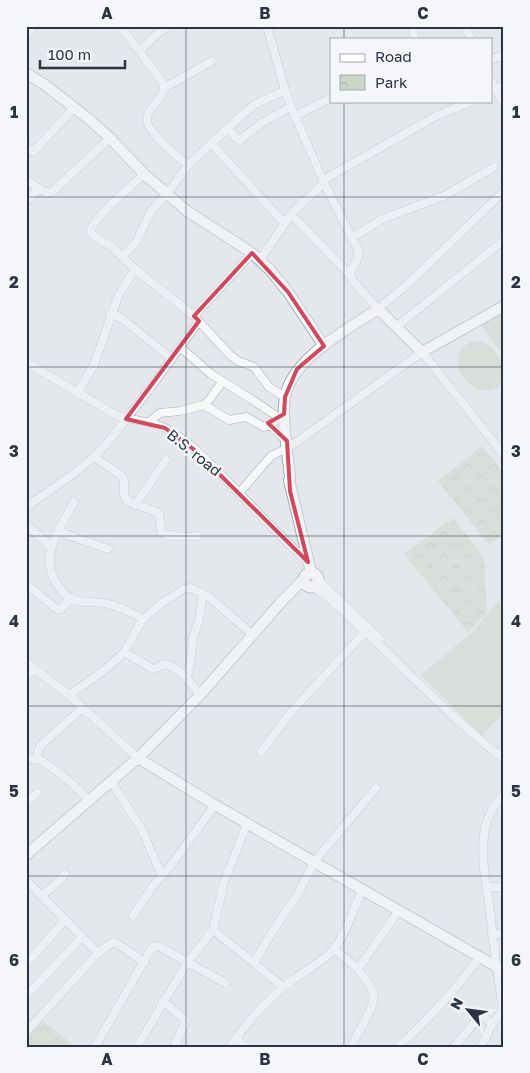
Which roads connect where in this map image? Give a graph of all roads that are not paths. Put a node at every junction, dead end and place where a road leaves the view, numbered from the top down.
1 (33, 26) edge
2 (120, 26) edge
3 (169, 26) edge
4 (267, 26) edge
5 (465, 26) edge
6 (26, 36) edge
7 (471, 38) edge
8 (140, 51) junction
9 (212, 61) dead end
10 (26, 73) edge
11 (504, 85) edge
12 (493, 87) edge
13 (164, 88) junction
14 (285, 90) junction
15 (330, 98) edge
16 (471, 102) edge
17 (504, 104) edge
18 (291, 107) junction
19 (74, 108) junction
20 (295, 116) junction
21 (227, 128) junction
22 (110, 138) junction
23 (211, 143) junction
24 (26, 146) edge
25 (33, 152) junction
26 (26, 158) edge
27 (188, 165) junction
28 (494, 167) dead end
29 (144, 174) junction
30 (26, 179) edge
31 (323, 181) junction
32 (39, 188) junction
33 (504, 191) edge
34 (167, 194) junction
35 (26, 202) edge
36 (292, 214) junction
37 (284, 223) junction
38 (352, 238) junction
39 (504, 240) edge
40 (123, 256) junction
41 (256, 257) junction
42 (136, 268) junction
43 (350, 276) junction
44 (504, 306) edge
45 (378, 309) junction
46 (110, 315) junction
47 (196, 318) junction
48 (396, 327) junction
49 (324, 346) junction
50 (180, 347) junction
51 (422, 352) junction
52 (172, 359) junction
53 (26, 362) edge
54 (222, 382) junction
55 (78, 392) junction
56 (285, 396) junction
57 (204, 405) junction
58 (281, 415) junction
59 (126, 419) junction
60 (149, 422) junction
61 (270, 425) junction
62 (287, 445) junction
63 (504, 455) edge
64 (94, 457) junction
65 (166, 460) dead end
66 (239, 493) junction
67 (74, 502) dead end
68 (135, 505) junction
69 (26, 507) edge
70 (26, 524) edge
71 (59, 532) junction
72 (198, 536) dead end
73 (51, 547) junction
74 (108, 549) dead end
75 (311, 576) junction
76 (26, 584) edge
77 (202, 593) junction
78 (70, 598) junction
79 (143, 619) junction
80 (365, 632) junction
81 (253, 635) junction
82 (124, 652) junction
83 (26, 662) edge
84 (35, 669) junction
85 (26, 676) edge
86 (187, 678) junction
87 (69, 695) junction
88 (200, 695) junction
89 (83, 708) junction
90 (261, 752) dead end
91 (504, 753) edge
92 (26, 757) edge
93 (37, 758) junction
94 (138, 758) junction
95 (504, 759) edge
96 (111, 781) junction
97 (376, 788) dead end
98 (37, 793) dead end
99 (502, 799) edge
100 (88, 800) junction
101 (26, 803) edge
102 (215, 805) junction
103 (247, 824) junction
104 (26, 854) edge
105 (314, 862) junction
106 (66, 874) dead end
107 (162, 876) junction
108 (26, 880) edge
109 (486, 886) junction
110 (504, 888) edge
111 (362, 890) junction
112 (41, 896) junction
113 (398, 910) junction
114 (133, 916) dead end
115 (65, 920) junction
116 (213, 930) junction
117 (504, 933) edge
118 (492, 934) junction
119 (82, 937) junction
120 (334, 949) junction
121 (98, 953) junction
122 (480, 958) junction
123 (145, 963) junction
124 (187, 963) junction
125 (254, 963) junction
126 (26, 964) edge
127 (500, 968) edge
128 (358, 969) junction
129 (225, 982) dead end
130 (283, 987) junction
131 (26, 996) edge
132 (163, 1001) junction
133 (504, 1011) edge
134 (492, 1024) junction
135 (26, 1032) edge
136 (236, 1038) junction
137 (95, 1047) edge
138 (137, 1047) edge
139 (174, 1047) edge
140 (230, 1047) edge
141 (246, 1047) edge
142 (351, 1047) edge
143 (398, 1047) edge
144 (454, 1047) edge
145 (481, 1047) edge

1 - 6 street
2 - 8 street
3 - 8 street
4 - 14 street
5 - 7 street
8 - 13 street
9 - 13 street
10 - 19 main road
11 - 12 street
12 - 17 street
13 - 27 street
14 - 18 street
14 - 21 street
15 - 20 street
16 - 31 street
18 - 20 street
18 - 21 street
19 - 22 main road
19 - 25 street
20 - 31 street
21 - 23 street
22 - 29 main road
22 - 32 street
23 - 27 street
23 - 37 street
24 - 25 street
25 - 26 street
27 - 34 street
28 - 38 street
29 - 34 main road
29 - 40 street
30 - 32 street
31 - 36 street
31 - 38 street
32 - 35 street
33 - 45 street
34 - 40 street
34 - 41 main road
36 - 37 street
36 - 43 street
37 - 41 street
38 - 43 street
39 - 48 street
40 - 42 street
41 - 47 street
41 - 49 main road
42 - 46 street
42 - 47 street
43 - 45 street
44 - 51 main road
45 - 48 main road
45 - 49 main road
46 - 52 street
46 - 55 street
47 - 50 street
47 - 56 street
48 - 51 main road
49 - 56 main road
50 - 52 street
50 - 54 street
51 - 62 street
51 - 63 street
52 - 59 street
53 - 55 street, B.S. road
54 - 57 street
54 - 58 street
55 - 59 street, B.S. road
56 - 58 main road
57 - 60 street
57 - 61 street
58 - 61 street
58 - 62 main road
59 - 60 street, B.S. road
59 - 64 street
60 - 66 street, B.S. road
61 - 62 street
62 - 66 street
62 - 75 main road
64 - 68 street
64 - 69 street
65 - 68 street
66 - 75 street, B.S. road
67 - 71 street
68 - 72 street
70 - 73 street
71 - 73 street
71 - 74 street
73 - 78 street
75 - 80 street
75 - 81 main road
75 - 91 street
76 - 78 street
77 - 79 street
77 - 81 street
77 - 86 street
78 - 79 street
79 - 82 street
80 - 90 street
80 - 95 street
81 - 88 main road
82 - 86 street
82 - 87 street
83 - 84 street
84 - 85 street
84 - 87 street
86 - 88 street
87 - 89 street
88 - 94 main road
89 - 93 street
89 - 94 street
92 - 93 street
93 - 100 street
94 - 96 main road
94 - 102 main road
96 - 100 main road
96 - 107 street
97 - 105 street
98 - 101 street
99 - 109 street
100 - 104 main road
102 - 103 main road
102 - 107 street
103 - 105 main road
103 - 116 street
105 - 111 main road
105 - 125 street
106 - 112 street
107 - 114 street
108 - 112 street
109 - 110 street
109 - 118 street
111 - 113 main road
111 - 120 street
112 - 115 street
113 - 122 main road
113 - 128 street
115 - 119 street
115 - 126 street
116 - 124 street
116 - 125 street
117 - 118 street
118 - 127 street
119 - 121 street
119 - 131 street
120 - 128 street
120 - 130 street
121 - 123 street
121 - 135 street
122 - 127 main road
122 - 143 street
123 - 124 street
123 - 137 street
124 - 129 street
124 - 132 street
125 - 130 street
127 - 133 street
128 - 142 street
130 - 136 street
132 - 138 street
132 - 139 street
133 - 134 street
134 - 144 street
134 - 145 street
136 - 140 street
136 - 141 street

